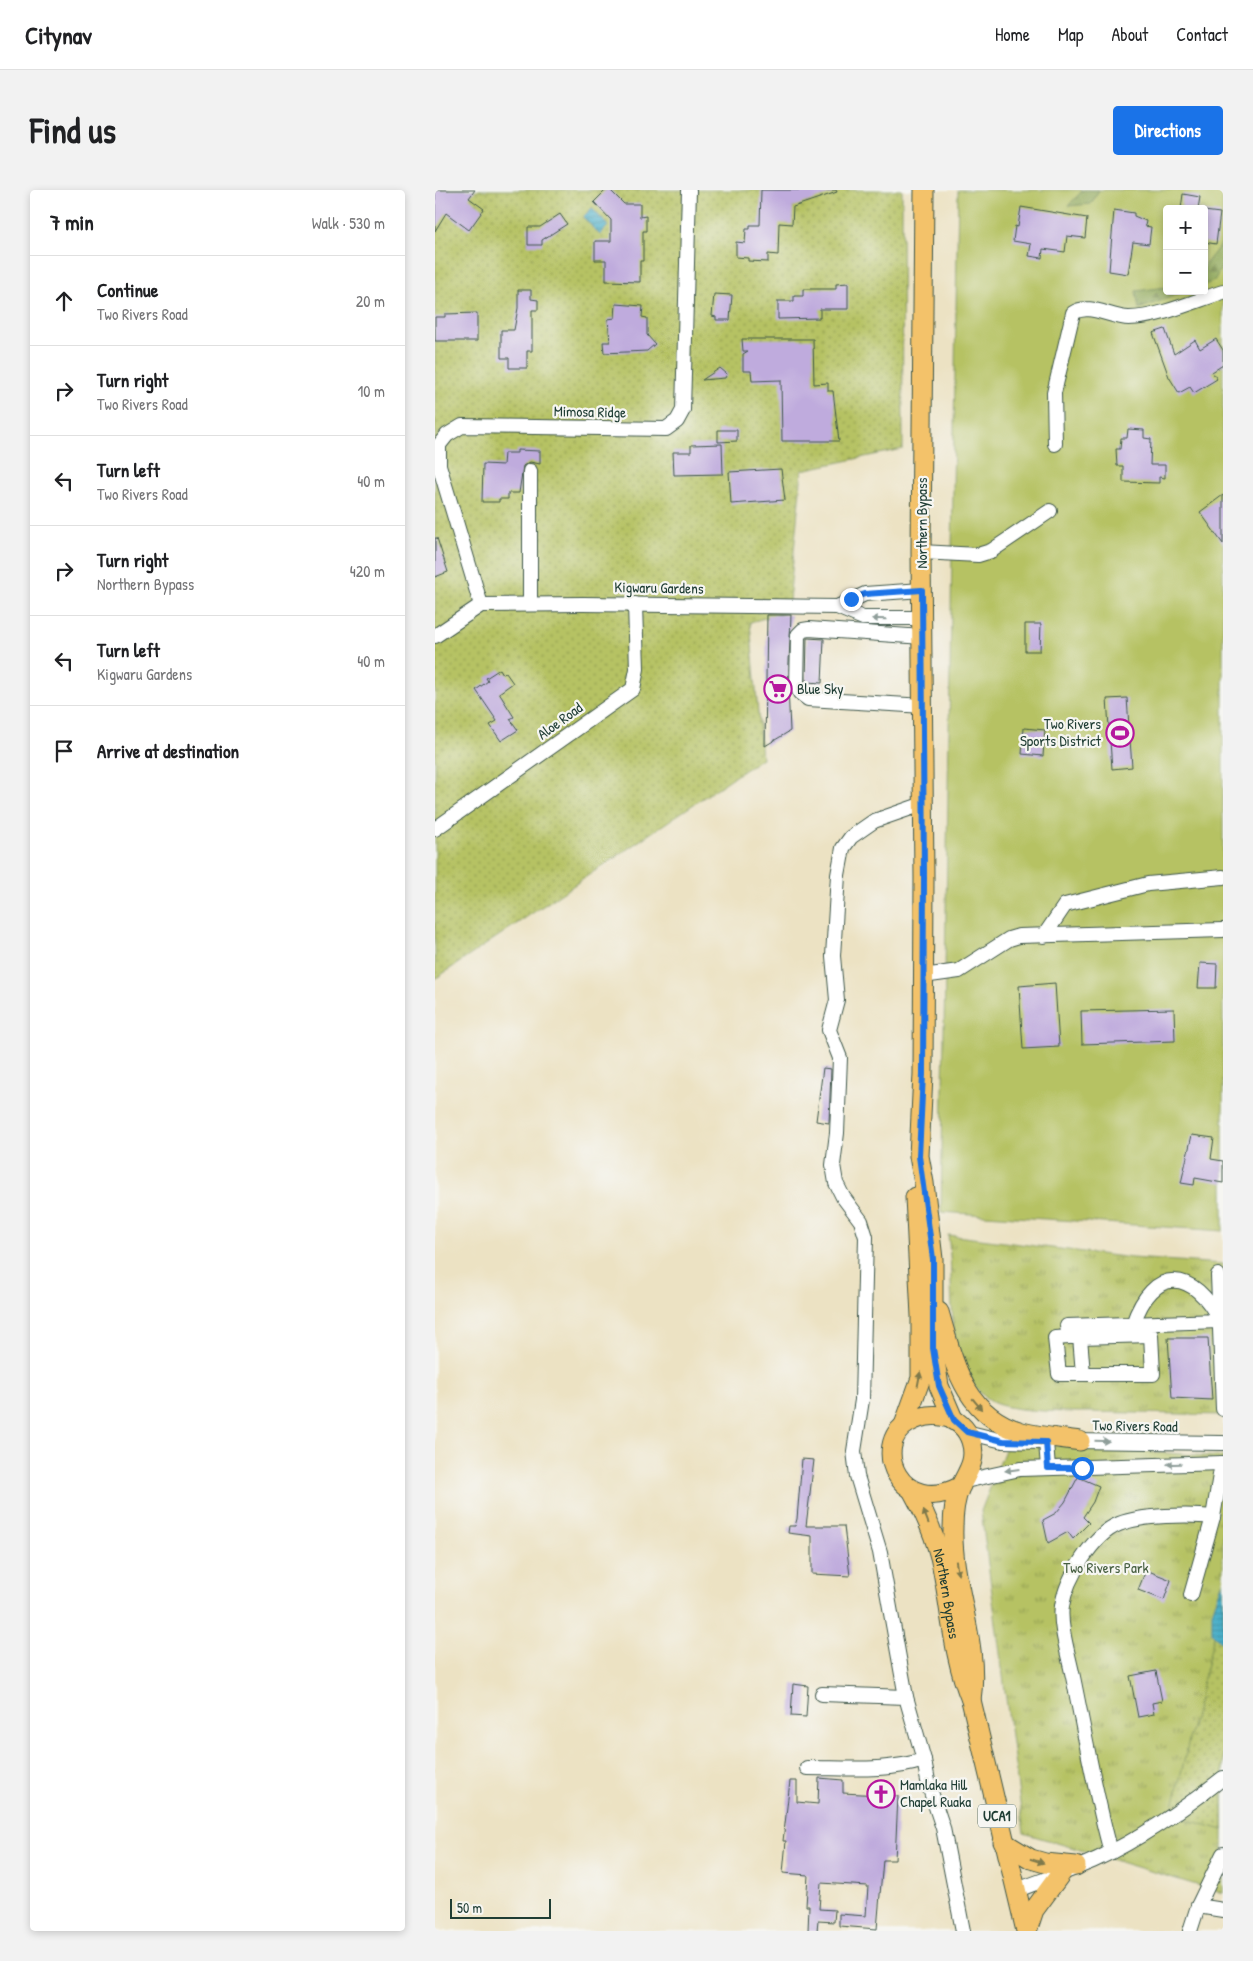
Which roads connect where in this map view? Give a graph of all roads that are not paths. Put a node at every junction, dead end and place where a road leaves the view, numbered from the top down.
1 (689, 190) edge
2 (923, 190) edge
3 (1223, 292) edge
4 (1055, 444) dead end
5 (530, 471) dead end
6 (1051, 511) dead end
7 (921, 552) junction
8 (922, 590) junction
9 (530, 604) junction
10 (635, 604) junction
11 (481, 605) junction
12 (837, 607) junction
13 (923, 627) junction
14 (435, 636) edge
15 (923, 706) junction
16 (923, 804) junction
17 (435, 829) edge
18 (1223, 877) edge
19 (1223, 930) edge
20 (1044, 936) junction
21 (923, 976) junction
22 (919, 1156) junction
23 (1217, 1274) dead end
24 (934, 1294) junction
25 (1219, 1321) junction
26 (1133, 1324) junction
27 (1074, 1337) junction
28 (1222, 1342) edge
29 (1083, 1374) junction
30 (1223, 1408) edge
31 (904, 1426) junction
32 (960, 1426) junction
33 (1080, 1441) junction
34 (1046, 1442) junction
35 (1220, 1443) edge
36 (1221, 1463) edge
37 (1048, 1468) junction
38 (963, 1483) junction
39 (912, 1490) junction
40 (1213, 1517) junction
41 (1191, 1595) dead end
42 (822, 1694) dead end
43 (906, 1697) junction
44 (971, 1700) junction
45 (924, 1760) junction
46 (807, 1768) dead end
47 (1223, 1778) edge
48 (1003, 1842) junction
49 (1111, 1852) junction
50 (1223, 1854) edge
51 (1069, 1869) junction
52 (1015, 1890) junction
53 (1197, 1906) junction
54 (1223, 1910) edge
55 (963, 1931) edge
56 (1026, 1931) edge
57 (1190, 1931) edge

1 - 11 street, Mimosa Ridge
2 - 7 main road, Northern Bypass
3 - 4 street
5 - 9 street
6 - 7 street
7 - 8 main road, Northern Bypass
8 - 12 street, Kigwaru Gardens
8 - 13 main road, Northern Bypass
9 - 10 street, Kigwaru Gardens
9 - 11 street, Kigwaru Gardens
10 - 12 street, Kigwaru Gardens
10 - 17 street, Aloe Road
11 - 14 street
13 -> 12 street, Kigwaru Gardens
13 - 15 main road, Northern Bypass
13 - 15 street
15 - 16 main road, Northern Bypass
16 - 21 main road, Northern Bypass
16 - 43 street
18 - 20 street
19 - 20 street
20 - 21 street
21 - 22 main road, Northern Bypass
22 - 24 main road, Northern Bypass
31 -> 22 main road, Northern Bypass
23 - 25 street
24 - 32 main road, Northern Bypass
24 -> 33 main road
25 - 26 street
25 - 26 street
25 - 28 street
26 - 27 street
27 - 29 street
27 - 29 street
27 - 29 street
28 - 30 street
31 - 32 main road
31 - 39 main road, Northern Bypass
32 - 34 street, Two Rivers Road
32 - 38 main road, Northern Bypass
33 - 34 street, Two Rivers Road
33 -> 35 street, Two Rivers Road
34 - 37 street
35 - 36 street
36 -> 37 street
36 - 40 street
37 -> 38 street
38 - 39 main road
38 -> 44 main road, Northern Bypass / UCA1
44 -> 39 main road, Northern Bypass / UCA1
40 - 41 street
40 - 49 street
42 - 43 street
43 - 45 street
44 - 48 main road, Northern Bypass / UCA1
45 - 46 street
45 - 55 street
47 - 49 street
48 -> 51 main road
48 - 52 main road, Northern Bypass / UCA1
49 - 51 street
50 - 53 street
51 - 52 street
51 - 56 main road
52 - 56 main road, Northern Bypass / UCA1
53 - 54 street
53 - 57 street

